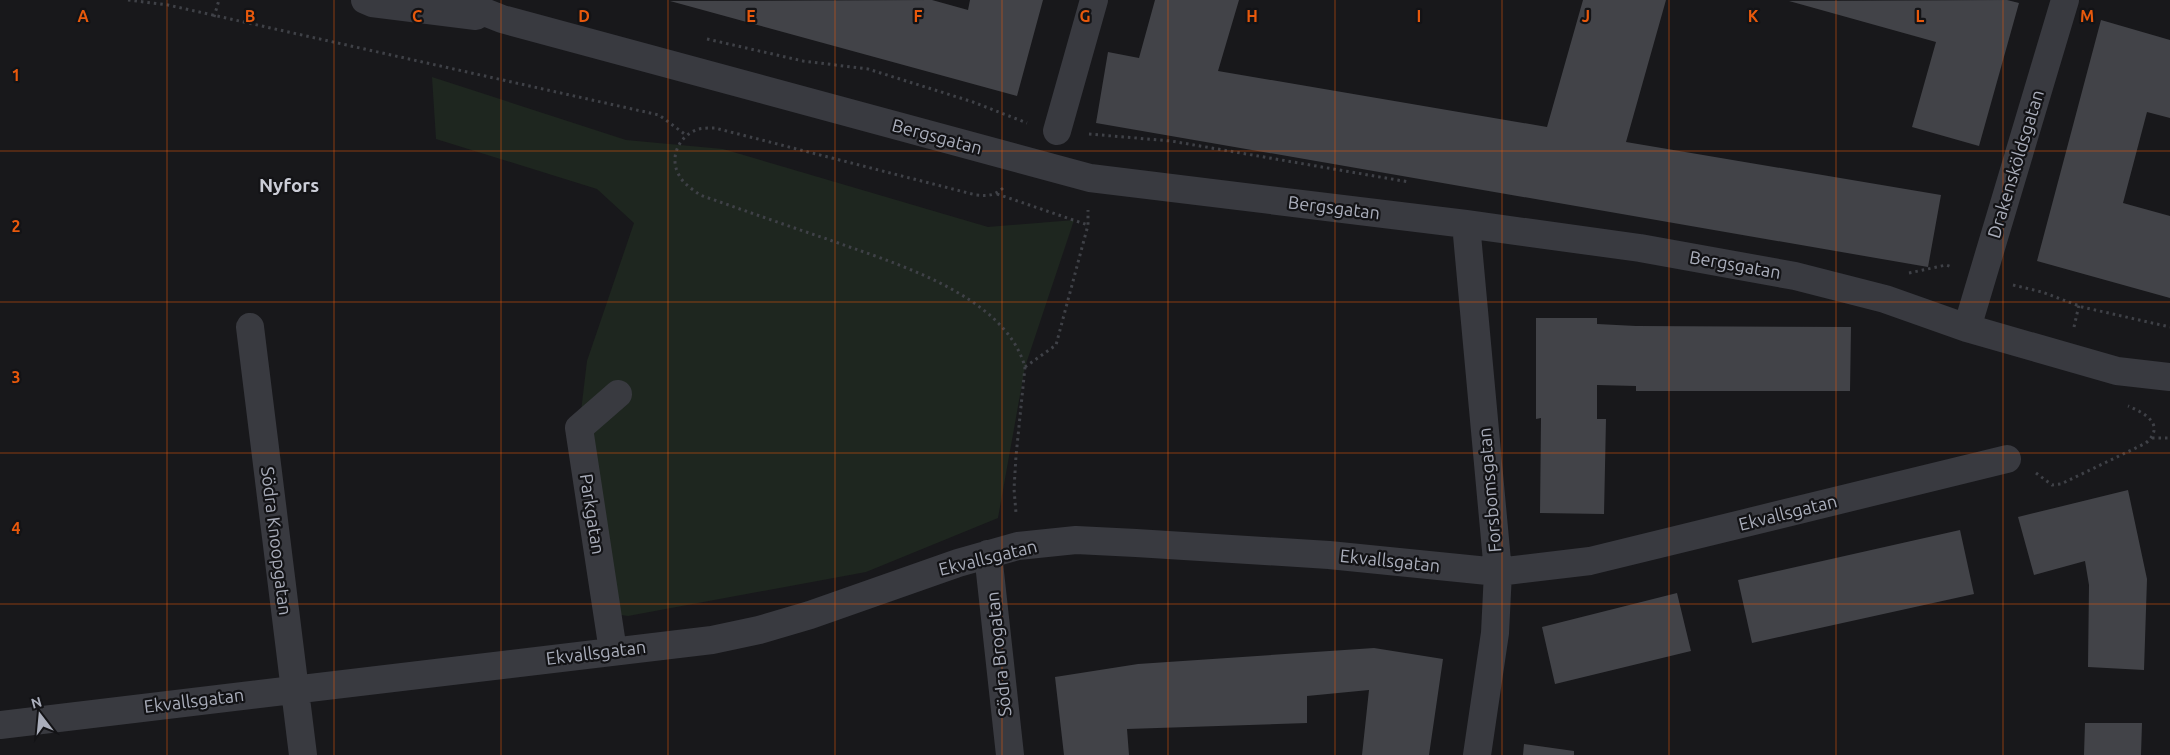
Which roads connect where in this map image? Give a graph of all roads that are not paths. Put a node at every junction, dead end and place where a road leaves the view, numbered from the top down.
1 (365, 0) edge
2 (454, 0) edge
3 (1094, 0) edge
4 (2064, 5) edge
5 (502, 20) junction
6 (1057, 131) road end
7 (1466, 224) junction
8 (250, 326) dead end
9 (1966, 328) junction
10 (2170, 377) edge
11 (618, 394) dead end
12 (2007, 459) road end
13 (988, 554) junction
14 (1498, 572) junction
15 (613, 651) junction
16 (295, 688) junction
17 (0, 725) edge
18 (303, 755) edge
19 (1010, 755) edge
20 (1476, 755) edge

1 - 5 street, Bergsgatan
2 - 5 street, Bergsgatan
3 - 6 street
4 - 9 street, Drakensköldsgatan
5 - 7 street, Bergsgatan
7 - 9 street, Bergsgatan
7 - 14 street, Forsbomsgatan
8 - 16 street, Södra Knoopgatan
9 - 10 street, Bergsgatan
11 - 15 street, Parkgatan
12 - 14 street, Ekvallsgatan
13 - 14 street, Ekvallsgatan
13 - 15 street, Ekvallsgatan
13 - 19 street, Södra Brogatan
14 - 20 street, Forsbomsgatan
15 - 16 street, Ekvallsgatan
16 - 17 street, Ekvallsgatan
16 - 18 street, Södra Knoopgatan

